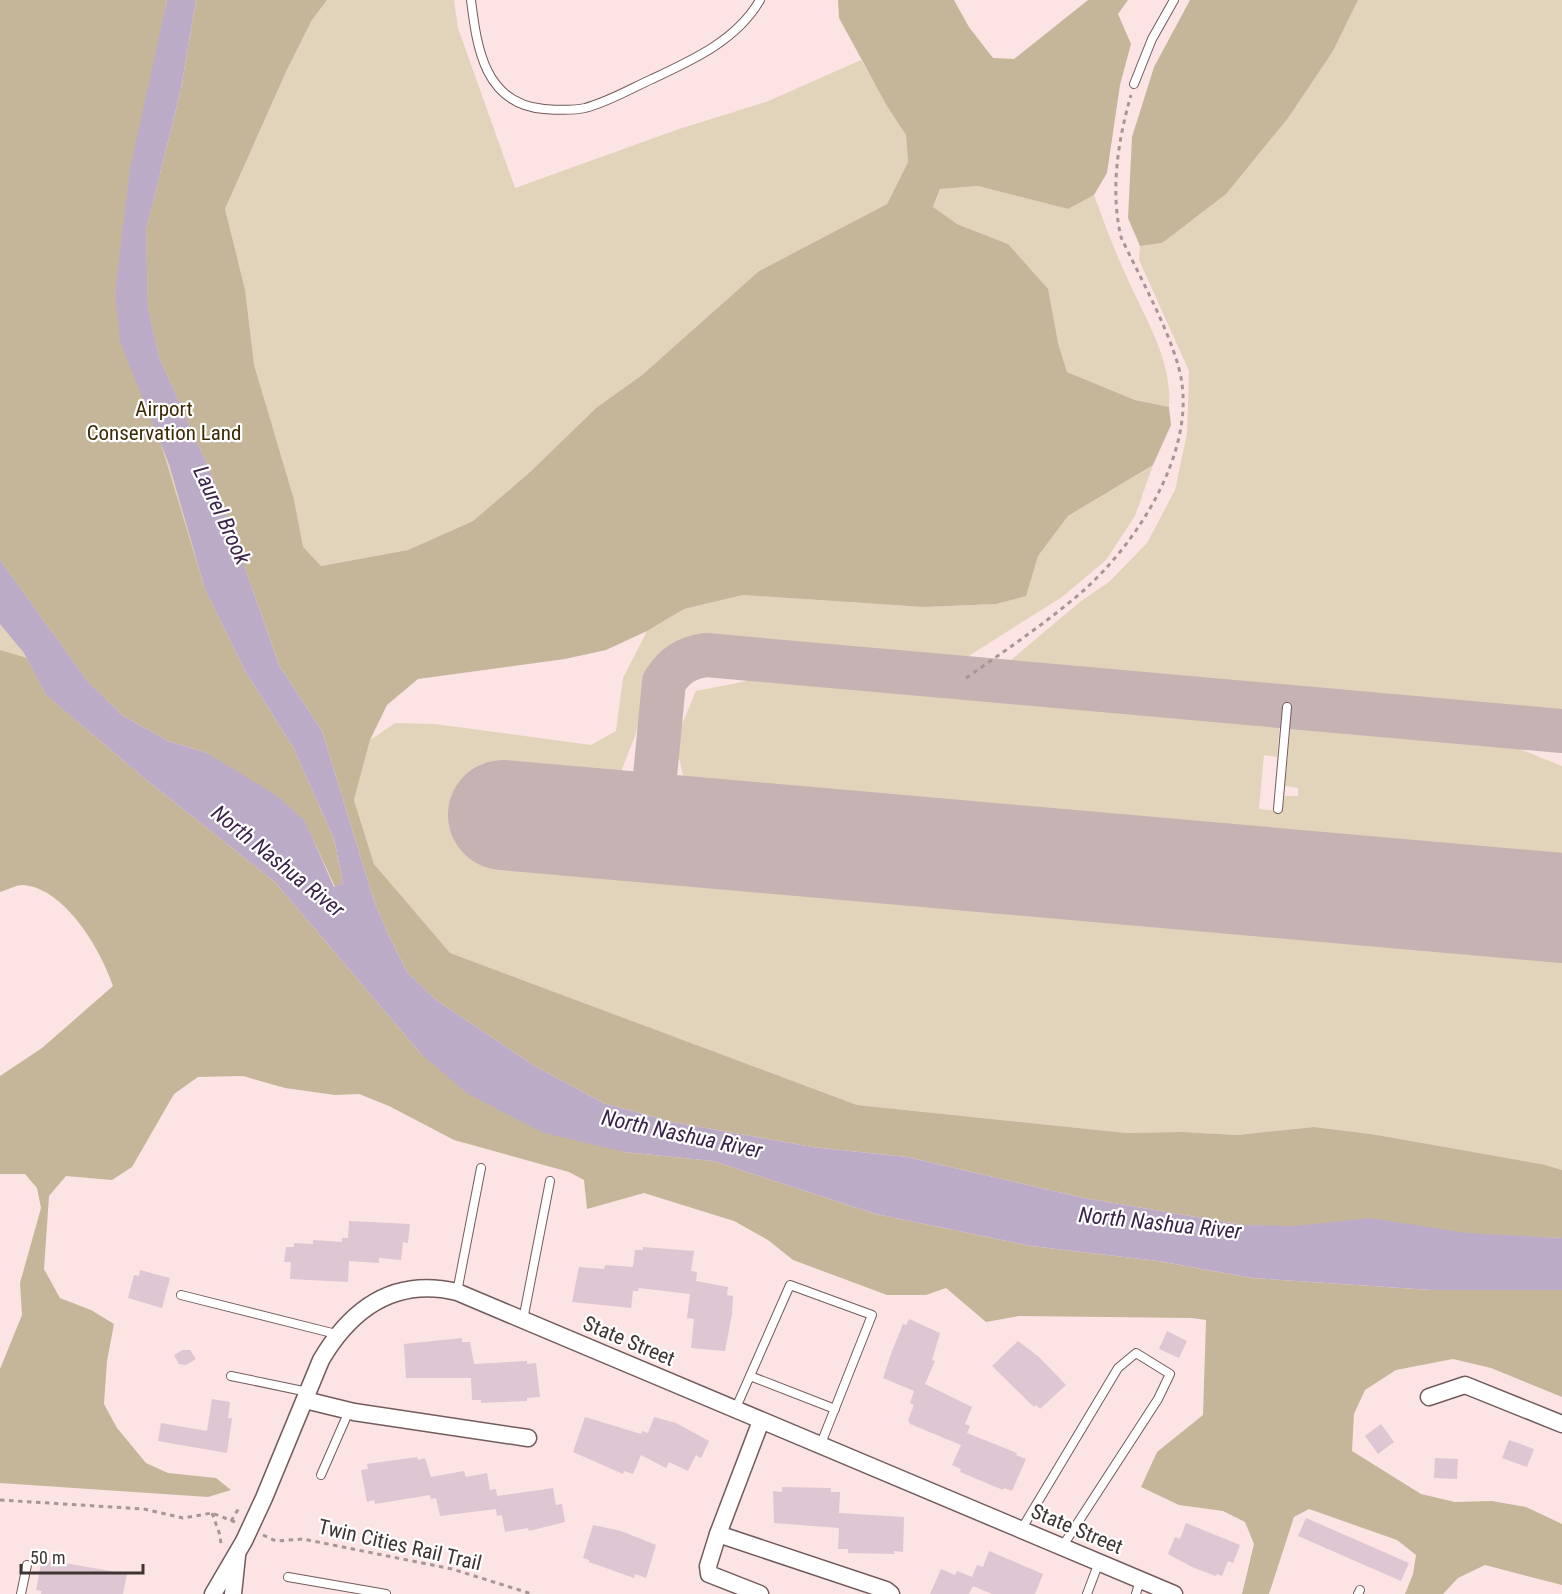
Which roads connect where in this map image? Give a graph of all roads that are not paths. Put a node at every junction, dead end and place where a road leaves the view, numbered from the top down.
1 (471, 0) edge
2 (760, 0) edge
3 (1174, 0) edge
4 (1134, 84) road end
5 (1287, 707) dead end
6 (1278, 809) dead end
7 (481, 1168) dead end
8 (550, 1181) dead end
9 (457, 1292) junction
10 (182, 1295) dead end
11 (523, 1321) junction
12 (336, 1334) junction
13 (231, 1376) dead end
14 (750, 1376) junction
15 (306, 1396) junction
16 (1430, 1397) dead end
17 (835, 1409) junction
18 (735, 1410) junction
19 (349, 1411) junction
20 (761, 1421) junction
21 (1562, 1424) edge
22 (528, 1438) dead end
23 (820, 1446) junction
24 (321, 1475) dead end
25 (1021, 1530) junction
26 (718, 1534) junction
27 (1062, 1547) junction
28 (238, 1551) junction
29 (1099, 1562) junction
30 (27, 1565) dead end
31 (288, 1577) dead end
32 (1138, 1587) edge
33 (345, 1591) edge
34 (21, 1594) edge
35 (213, 1594) edge
36 (233, 1594) edge
37 (384, 1594) edge
38 (760, 1594) edge
39 (891, 1594) edge
40 (1088, 1594) edge
41 (1174, 1594) edge

1 - 2 lane
3 - 4 lane
5 - 6 lane
7 - 9 lane
8 - 11 lane
9 - 11 street, State Street
9 - 12 street, State Street
10 - 12 lane
11 - 18 street, State Street
12 - 15 street, State Street
13 - 15 lane
14 - 17 lane
14 - 17 lane
14 - 18 lane
15 - 19 street
15 - 28 street, State Street
16 - 21 street
17 - 23 lane
18 - 20 street, State Street
19 - 22 street
19 - 24 lane
20 - 23 street, State Street
20 - 26 street
23 - 25 street, State Street
25 - 27 street, State Street
25 - 27 lane
26 - 38 street
26 - 39 street
27 - 29 street, State Street
28 - 35 street, State Street
28 - 36 street
29 - 32 street, State Street
29 - 40 lane
30 - 34 lane
31 - 33 lane
32 - 41 street, State Street
33 - 37 lane

